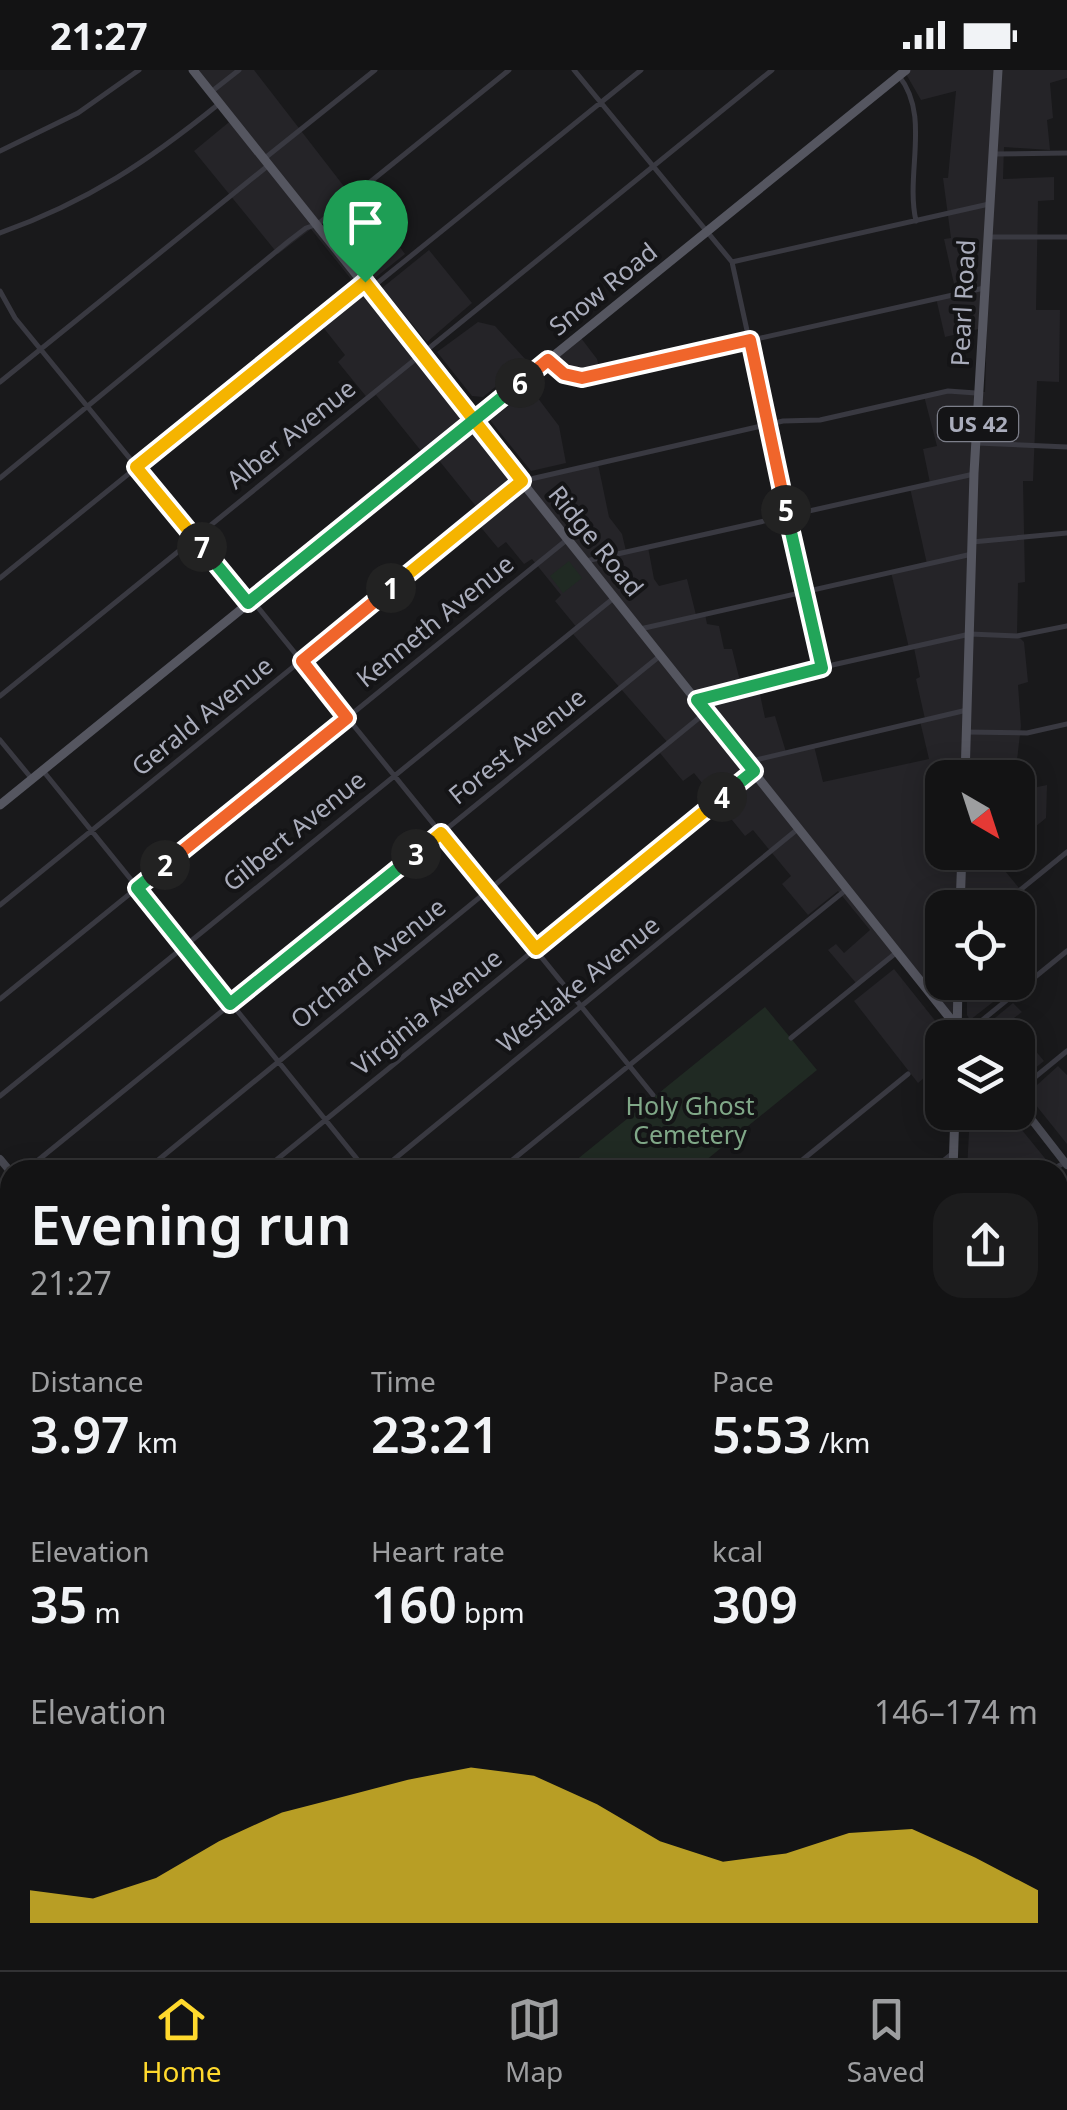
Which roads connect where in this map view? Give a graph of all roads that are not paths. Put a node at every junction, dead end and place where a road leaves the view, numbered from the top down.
1 (138, 70) edge
2 (192, 70) edge
3 (240, 70) edge
4 (375, 70) edge
5 (509, 70) edge
6 (574, 70) edge
7 (641, 70) edge
8 (772, 70) edge
9 (998, 70) edge
10 (903, 73) edge
11 (211, 92) junction
12 (601, 102) junction
13 (220, 103) junction
14 (0, 151) edge
15 (1067, 153) edge
16 (992, 154) junction
17 (267, 161) junction
18 (652, 166) junction
19 (989, 204) junction
20 (916, 221) junction
21 (318, 224) junction
22 (0, 232) edge
23 (706, 232) junction
24 (986, 236) junction
25 (1067, 237) edge
26 (732, 262) junction
27 (368, 286) junction
28 (984, 288) junction
29 (0, 291) edge
30 (750, 340) junction
31 (41, 350) junction
32 (421, 355) junction
33 (548, 360) junction
34 (0, 382) edge
35 (979, 393) junction
36 (87, 407) junction
37 (473, 419) junction
38 (766, 425) junction
39 (977, 443) junction
40 (1067, 447) edge
41 (136, 467) junction
42 (974, 474) junction
43 (0, 478) edge
44 (522, 481) junction
45 (788, 515) junction
46 (1067, 533) edge
47 (194, 537) junction
48 (568, 538) junction
49 (972, 542) junction
50 (972, 554) junction
51 (586, 560) junction
52 (0, 578) edge
53 (803, 592) junction
54 (615, 597) junction
55 (250, 602) junction
56 (1067, 626) edge
57 (640, 629) junction
58 (970, 634) junction
59 (661, 655) junction
60 (302, 661) junction
61 (822, 668) junction
62 (0, 696) edge
63 (697, 700) junction
64 (967, 710) junction
65 (707, 711) junction
66 (347, 718) junction
67 (1067, 724) edge
68 (966, 732) junction
69 (0, 740) edge
70 (965, 760) edge
71 (751, 766) junction
72 (42, 770) junction
73 (394, 775) junction
74 (32, 779) junction
75 (0, 805) edge
76 (799, 828) junction
77 (92, 831) junction
78 (441, 833) junction
79 (1067, 852) edge
80 (137, 888) junction
81 (848, 888) junction
82 (1020, 890) edge
83 (488, 891) junction
84 (0, 905) edge
85 (184, 946) junction
86 (536, 949) junction
87 (1067, 951) edge
88 (897, 952) junction
89 (0, 999) edge
90 (230, 1004) junction
91 (582, 1007) junction
92 (950, 1020) edge
93 (979, 1020) edge
94 (790, 1038) dead end
95 (1067, 1051) edge
96 (278, 1062) junction
97 (629, 1066) junction
98 (908, 1074) dead end
99 (1035, 1077) edge
100 (652, 1095) dead end
101 (0, 1096) edge
102 (326, 1120) junction
103 (1035, 1124) edge
104 (955, 1130) edge
105 (954, 1152) junction
106 (38, 1160) edge
107 (158, 1160) edge
108 (276, 1160) edge
109 (358, 1160) edge
110 (393, 1160) edge
111 (512, 1160) edge
112 (802, 1160) edge
113 (944, 1160) edge
114 (954, 1160) edge
115 (1064, 1160) edge

1 - 14 street
2 - 11 main road, Ridge Road
3 - 11 street
4 - 17 street
5 - 21 street
6 - 12 street
7 - 12 street
8 - 18 street, Alber Avenue
9 - 16 main road, Pearl Road / US 42
10 - 20 street
10 - 23 main road, Snow Road
11 - 13 main road, Ridge Road
12 - 18 street
12 - 27 street
13 - 17 main road, Ridge Road
13 - 22 street
15 - 16 street
16 - 19 main road, Pearl Road / US 42
17 - 21 main road, Ridge Road
17 - 31 street
18 - 23 street
18 - 32 street, Alber Avenue
19 - 20 street
19 - 24 main road, Pearl Road / US 42
20 - 26 street
21 - 27 main road, Ridge Road
21 - 36 street
23 - 26 street
23 - 33 main road, Snow Road
24 - 25 street
24 - 28 main road, Pearl Road / US 42
26 - 30 street
27 - 32 main road, Ridge Road
27 - 41 street
28 - 30 street
28 - 35 main road, Pearl Road / US 42
29 - 31 street
30 - 33 street
30 - 38 street
31 - 34 street
31 - 36 street
32 - 37 main road, Ridge Road
32 - 47 street, Alber Avenue
33 - 37 main road, Snow Road
35 - 38 street
35 - 39 main road, Pearl Road / US 42
36 - 41 street
36 - 43 street
37 - 44 main road, Ridge Road
37 - 55 main road, Snow Road
38 - 44 street
38 - 45 street
39 - 40 street
39 - 42 main road, Pearl Road / US 42
41 - 47 street
41 - 52 street
42 - 45 street
42 - 49 main road, Pearl Road / US 42
44 - 48 main road, Ridge Road
44 - 60 street, Gerald Avenue
45 - 51 street
45 - 53 street
46 - 49 street
47 - 55 street
47 - 62 street, Alber Avenue
48 - 51 main road, Ridge Road
48 - 66 street, Kenneth Avenue
49 - 50 main road, Pearl Road / US 42
50 - 53 street
50 - 58 main road, Pearl Road / US 42
51 - 54 main road, Ridge Road
53 - 57 street
53 - 61 street
54 - 57 main road, Ridge Road
54 - 73 street, Gilbert Avenue
55 - 60 street
55 - 72 main road, Snow Road
56 - 58 street
57 - 59 main road, Ridge Road
58 - 61 street
58 - 64 main road, Pearl Road / US 42
59 - 63 main road, Ridge Road
59 - 78 street, Forest Avenue
60 - 66 street
60 - 77 street, Gerald Avenue
61 - 63 street
63 - 65 main road, Ridge Road
64 - 68 main road, Pearl Road / US 42
64 - 71 street, Virginia Avenue
65 - 71 main road, Ridge Road
65 - 83 street, Orchard Avenue
66 - 73 street
66 - 80 street, Kenneth Avenue
67 - 68 street
68 - 70 main road, Pearl Road / US 42
69 - 74 street
71 - 76 main road, Ridge Road
71 - 86 street, Virginia Avenue
72 - 74 main road, Snow Road
72 - 77 street
73 - 78 street
73 - 85 street, Gilbert Avenue
74 - 75 main road, Snow Road
76 - 81 main road, Ridge Road
76 - 91 street, Westlake Avenue
77 - 80 street
77 - 84 street, Gerald Avenue
78 - 83 street
78 - 90 street, Forest Avenue
79 - 82 street
80 - 85 street
80 - 89 street, Kenneth Avenue
81 - 88 main road, Ridge Road
81 - 97 street
83 - 86 street
83 - 96 street, Orchard Avenue
85 - 90 street
85 - 101 street, Gilbert Avenue
86 - 91 street
86 - 102 street, Virginia Avenue
87 - 93 street
88 - 92 main road, Ridge Road
88 - 94 street
90 - 96 street
90 - 106 street, Forest Avenue
91 - 97 street
91 - 110 street, Westlake Avenue
95 - 99 street
96 - 102 street
96 - 107 street, Orchard Avenue
97 - 100 street
97 - 111 street
98 - 112 street
102 - 108 street, Virginia Avenue
102 - 109 street
103 - 115 main road
104 - 105 main road
105 - 113 street
105 - 114 main road

